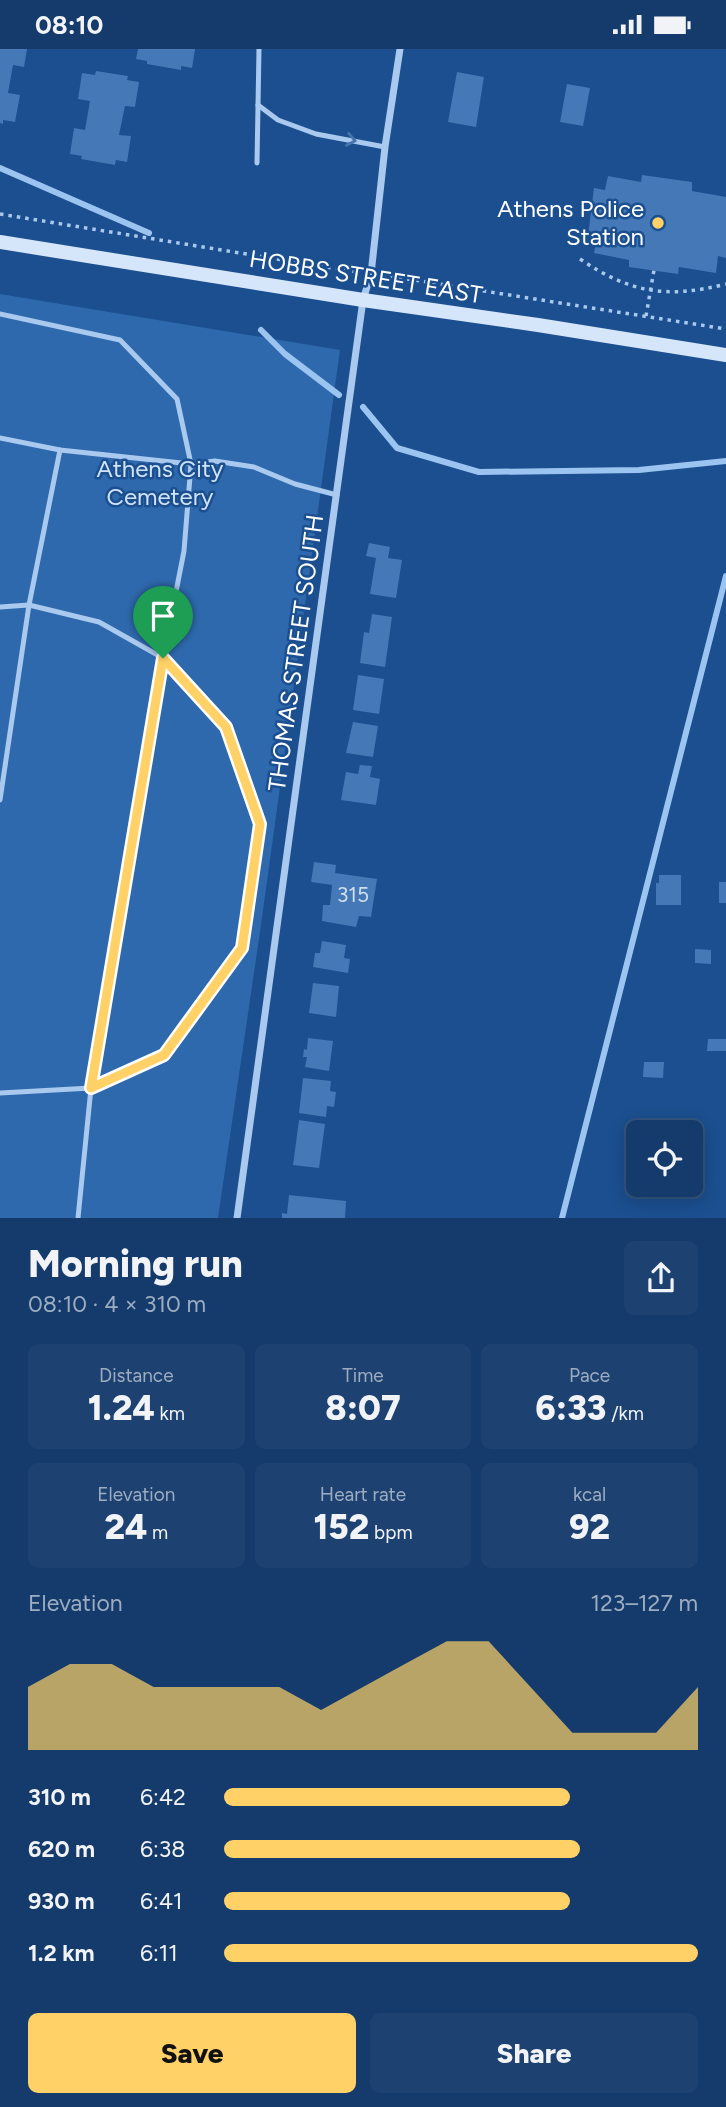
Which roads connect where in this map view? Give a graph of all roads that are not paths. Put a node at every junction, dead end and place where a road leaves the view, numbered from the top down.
1 (259, 49) edge
2 (400, 49) edge
3 (258, 105) junction
4 (385, 147) junction
5 (257, 163) dead end
6 (0, 242) edge
7 (363, 300) junction
8 (0, 314) edge
9 (726, 355) edge
10 (0, 438) edge
11 (60, 450) junction
12 (191, 464) junction
13 (337, 495) junction
14 (29, 605) junction
15 (0, 607) edge
16 (163, 658) junction
17 (0, 800) edge
18 (91, 1088) junction
19 (0, 1093) edge
20 (78, 1218) edge
21 (237, 1218) edge

1 - 3 lane
2 - 4 street, THOMAS STREET SOUTH
3 -> 4 lane
3 - 5 lane
4 - 7 street, THOMAS STREET SOUTH
6 - 7 main road, HOBBS STREET EAST
7 - 9 main road, HOBBS STREET EAST
7 - 13 street, THOMAS STREET SOUTH
8 - 12 lane
10 - 11 lane
11 - 12 lane
11 - 14 lane
12 - 13 lane
12 - 16 lane
13 - 21 street, THOMAS STREET SOUTH
14 - 15 lane
14 - 16 lane
14 - 17 lane
16 - 18 lane
16 - 18 lane
18 - 19 lane
18 - 20 lane

